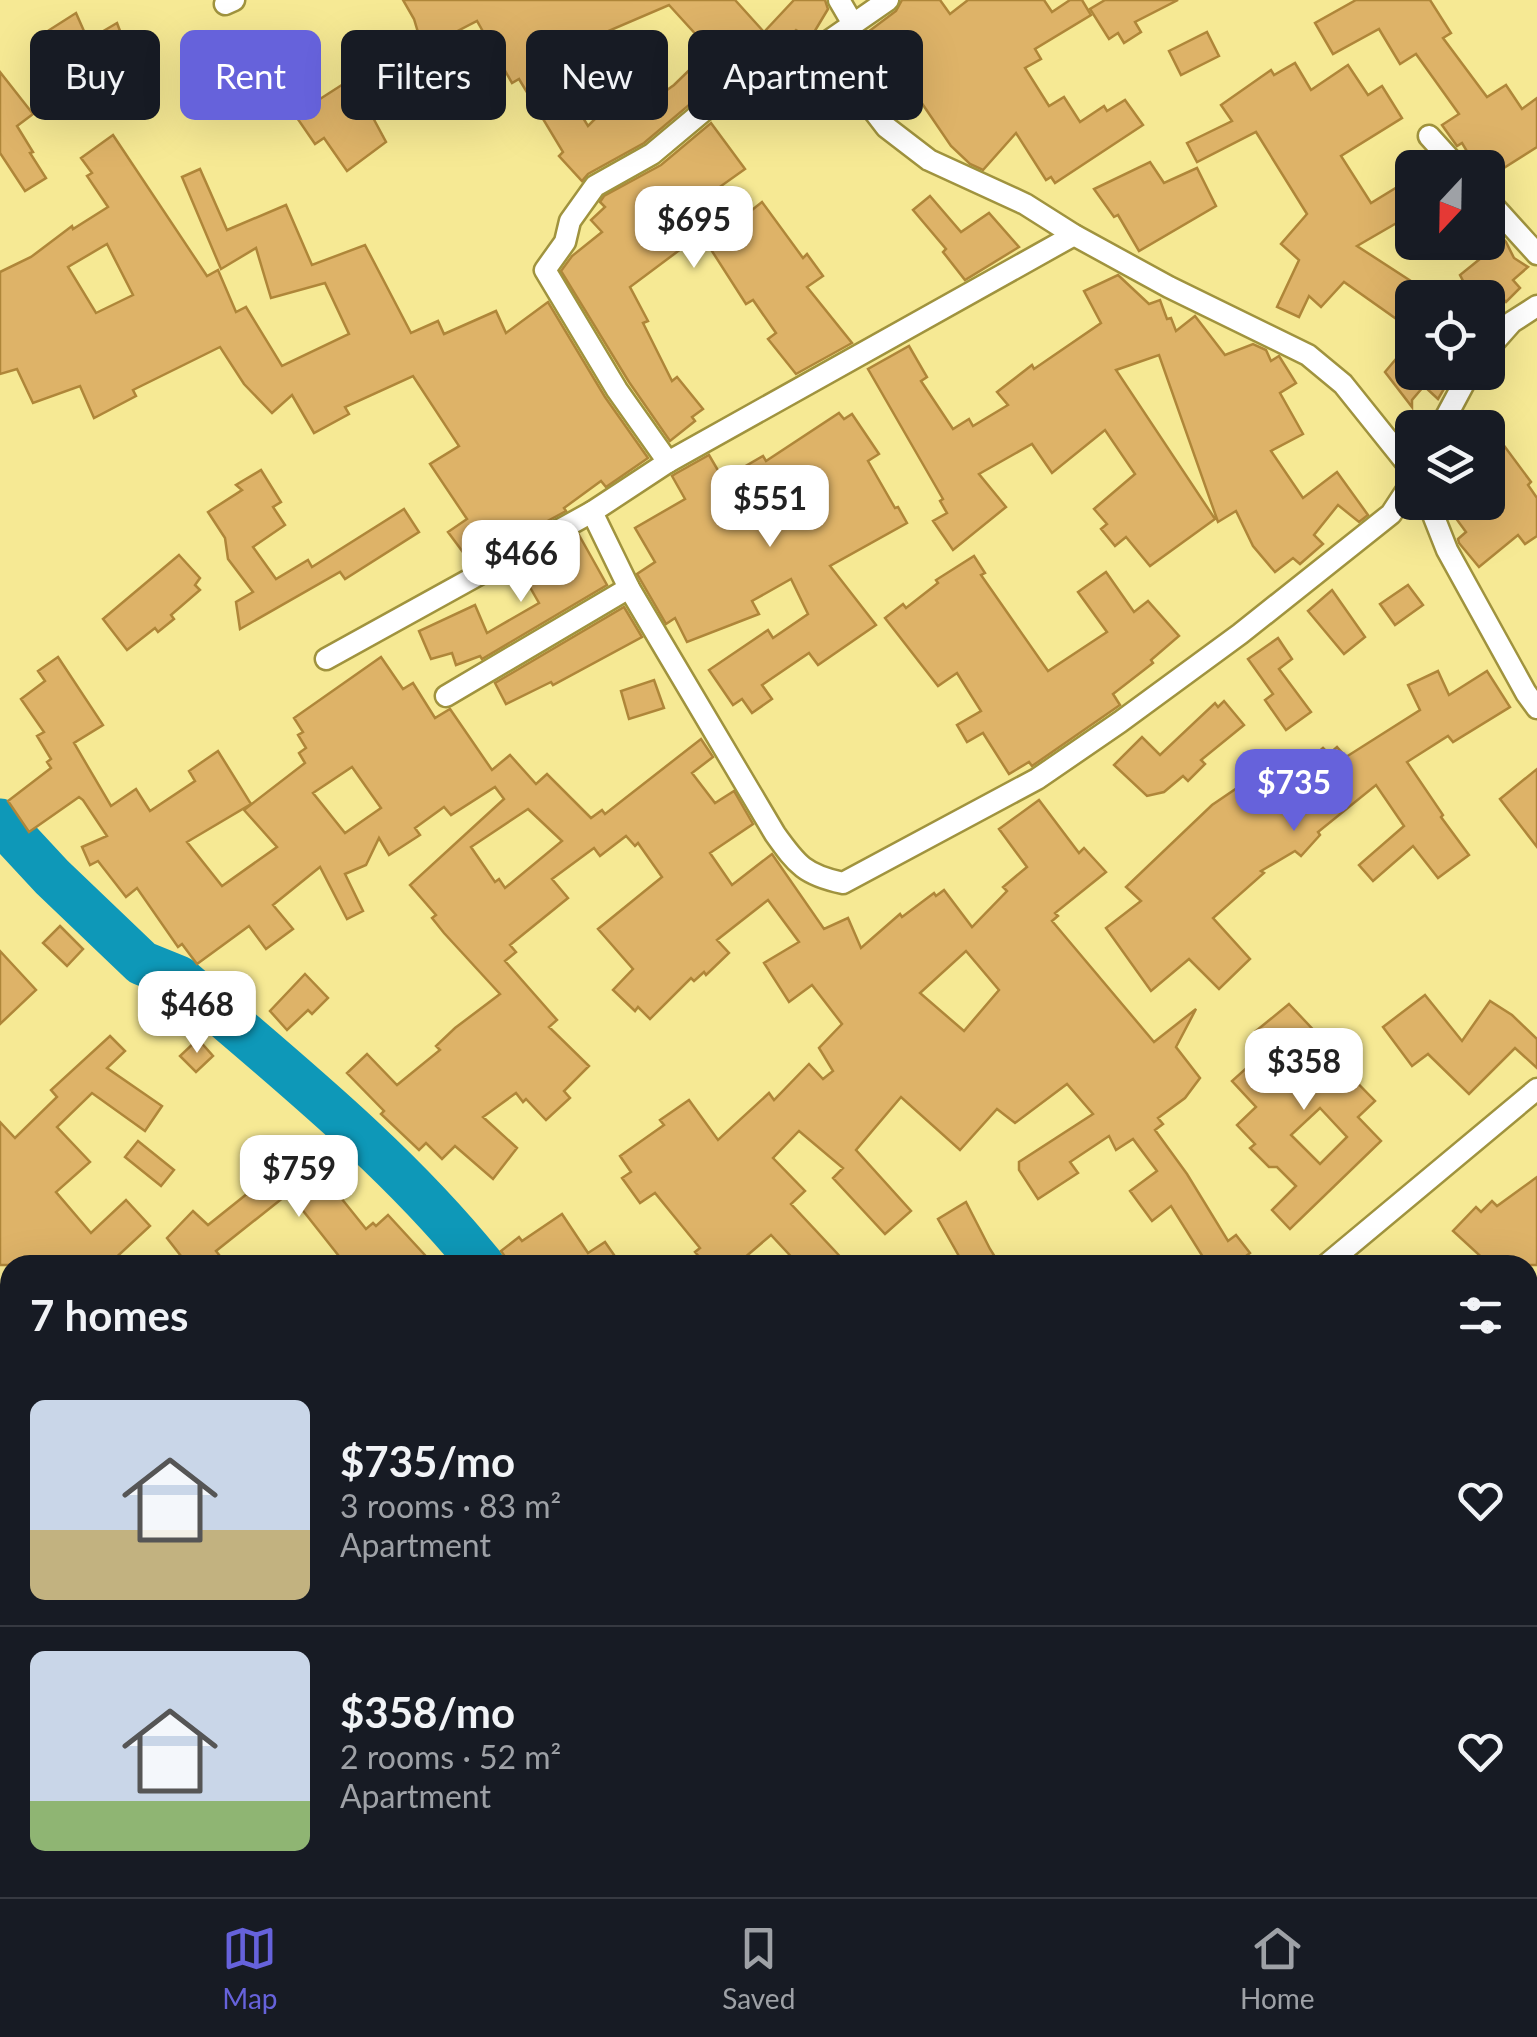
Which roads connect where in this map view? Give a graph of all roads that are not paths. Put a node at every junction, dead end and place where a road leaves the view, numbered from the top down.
1 (840, 0) edge
2 (888, 0) edge
3 (853, 24) junction
4 (845, 30) edge
5 (693, 120) edge
6 (881, 120) edge
7 (1429, 136) dead end
8 (1442, 150) edge
9 (1505, 219) edge
10 (1074, 235) junction
11 (1537, 254) edge
12 (1537, 306) edge
13 (1505, 330) edge
14 (1395, 449) edge
15 (668, 462) junction
16 (1395, 508) edge
17 (592, 512) junction
18 (1435, 520) edge
19 (630, 588) junction
20 (326, 659) dead end
21 (446, 696) dead end
22 (1537, 708) edge
23 (1537, 1089) edge
24 (1338, 1255) edge

1 - 3 street
2 - 3 street
3 - 4 street
5 - 15 street
6 - 10 street
7 - 8 street
9 - 11 street
10 - 14 street
10 - 15 street
12 - 13 street
15 - 17 street
16 - 19 street
17 - 19 street
17 - 20 street
18 - 22 street
19 - 21 street
23 - 24 street

